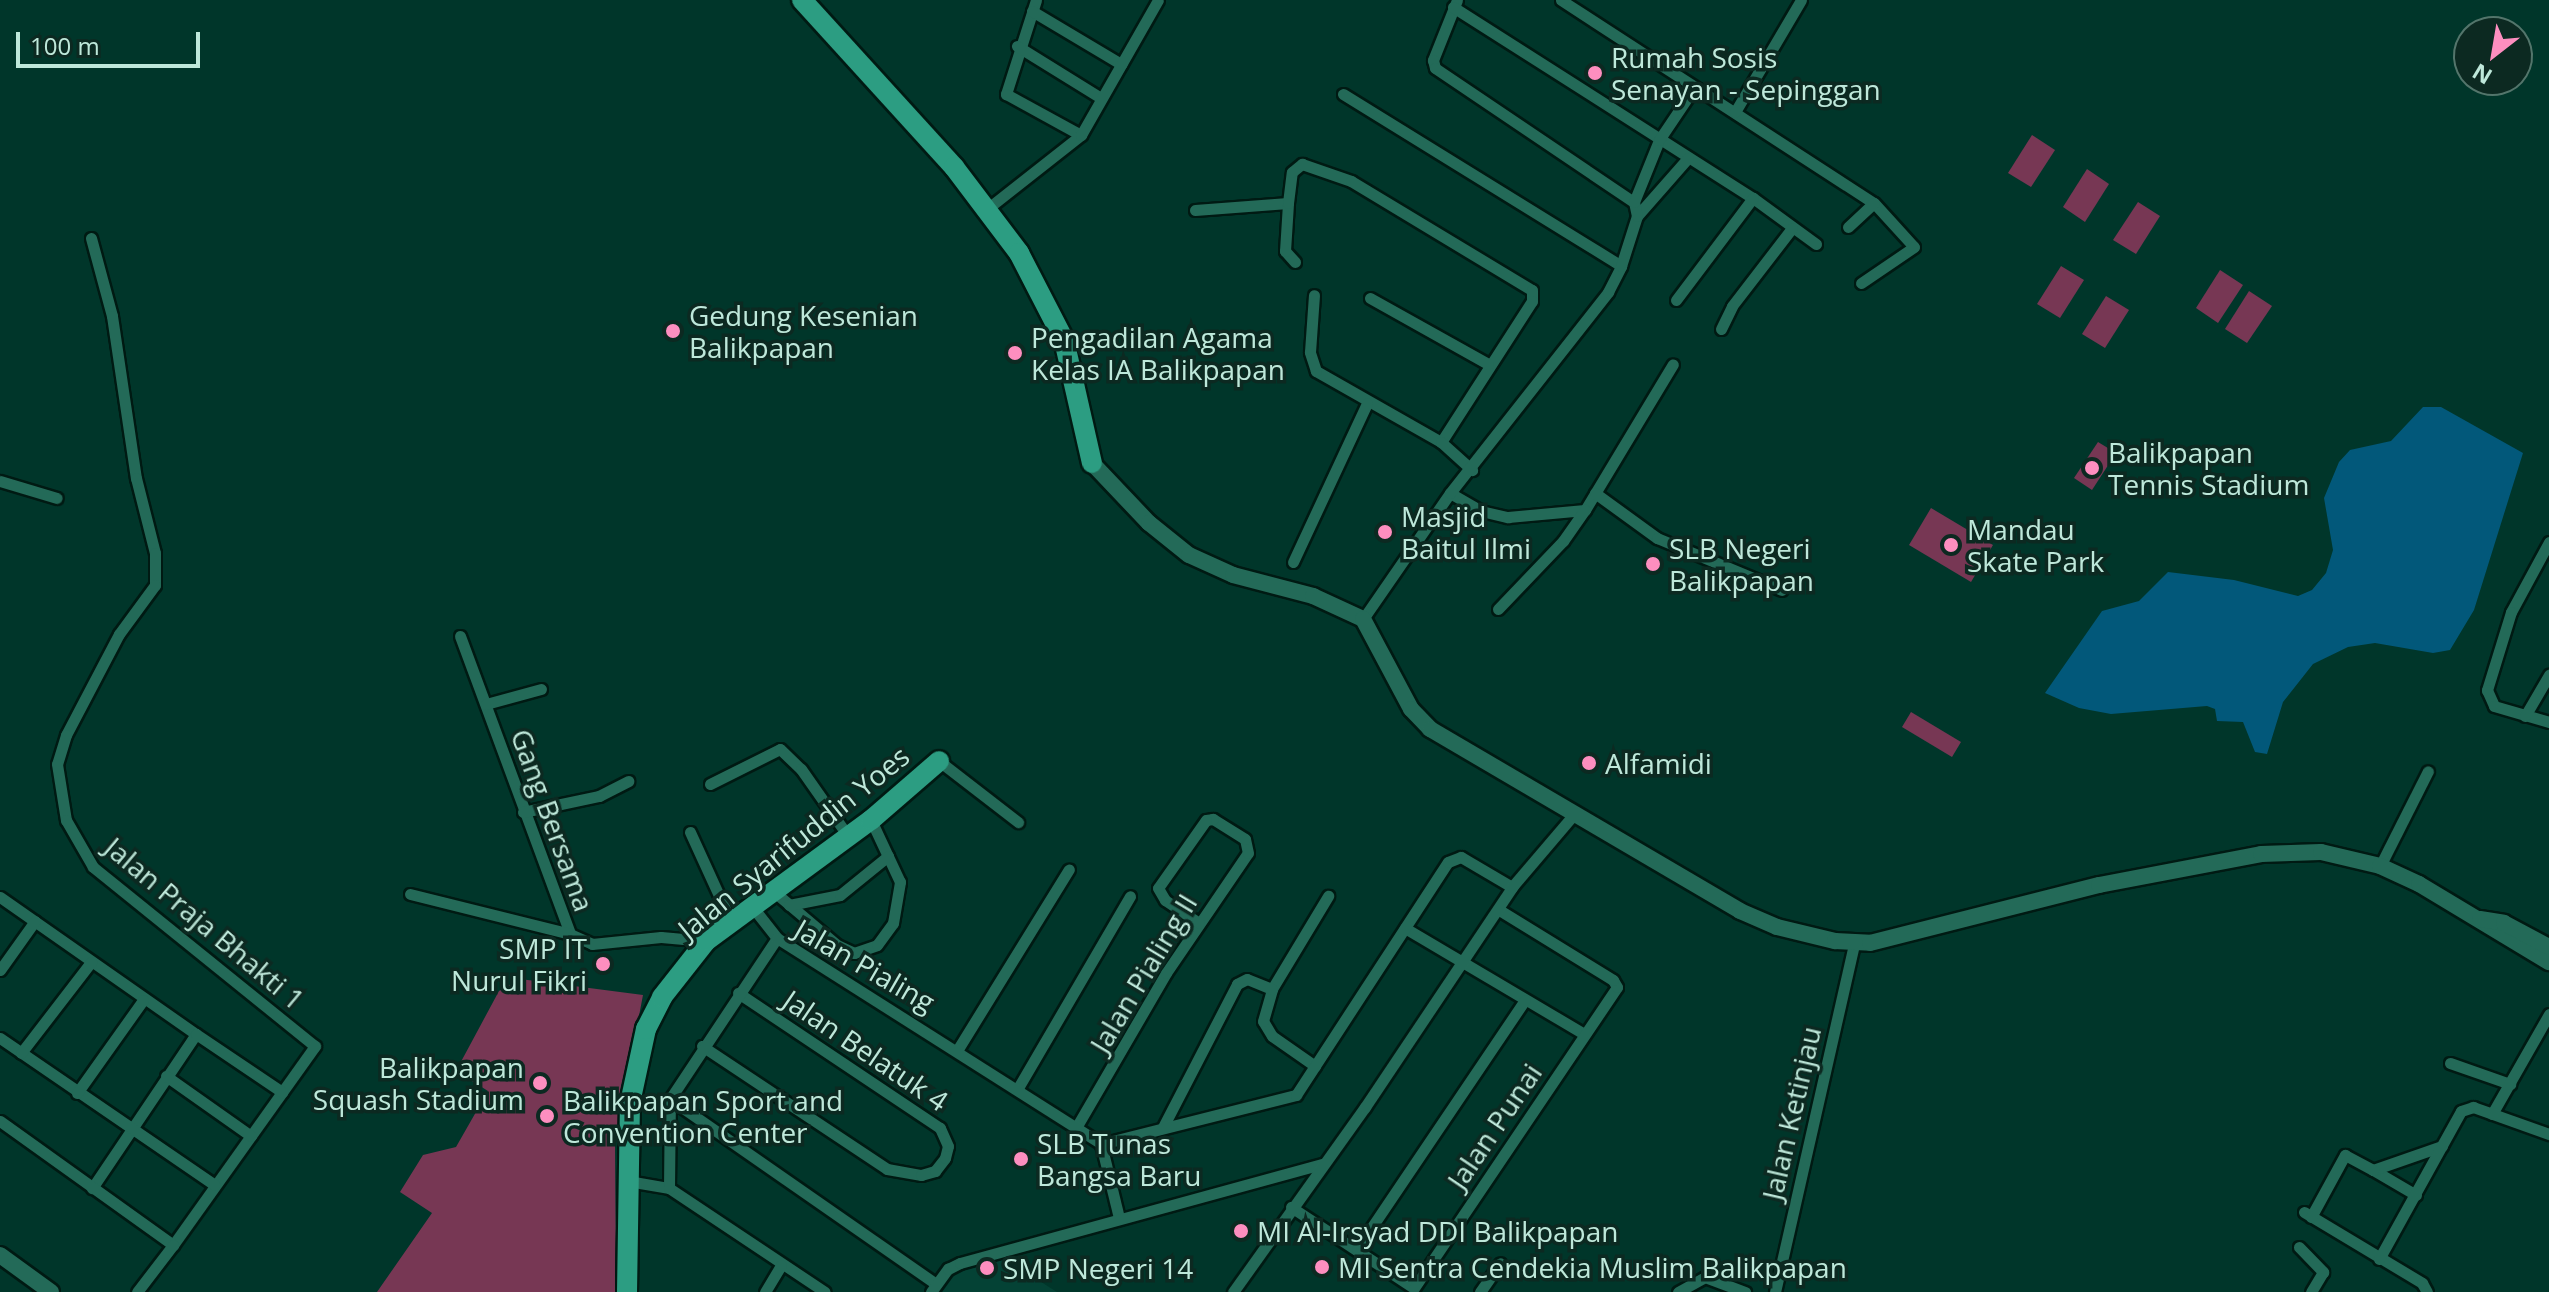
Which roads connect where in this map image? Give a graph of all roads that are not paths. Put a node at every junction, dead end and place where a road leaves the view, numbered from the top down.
1 (802, 0) edge
2 (1561, 0) edge
3 (1801, 0) edge
4 (1157, 1) edge
5 (1455, 3) edge
6 (1034, 6) edge
7 (1017, 46) junction
8 (1121, 64) junction
9 (1694, 88) junction
10 (1343, 94) dead end
11 (1101, 98) junction
12 (1735, 112) junction
13 (1081, 135) junction
14 (1659, 140) junction
15 (1688, 158) junction
16 (1753, 198) junction
17 (1634, 202) junction
18 (1288, 203) junction
19 (1874, 203) junction
20 (987, 209) junction
21 (1195, 210) dead end
22 (1637, 216) junction
23 (1848, 227) dead end
24 (1792, 228) junction
25 (91, 238) dead end
26 (1816, 244) dead end
27 (1295, 262) dead end
28 (1621, 266) junction
29 (1861, 283) dead end
30 (1314, 295) dead end
31 (1370, 298) dead end
32 (1676, 300) dead end
33 (1721, 329) dead end
34 (1488, 364) junction
35 (1673, 364) dead end
36 (1367, 403) junction
37 (1441, 442) junction
38 (1092, 463) joint
39 (1472, 470) junction
40 (0, 481) edge
41 (1450, 493) junction
42 (1595, 493) junction
43 (57, 498) dead end
44 (1585, 510) junction
45 (2549, 542) edge
46 (1293, 562) dead end
47 (1782, 590) dead end
48 (1498, 609) dead end
49 (1363, 619) junction
50 (460, 636) dead end
51 (2549, 675) edge
52 (541, 689) dead end
53 (486, 704) junction
54 (2525, 716) junction
55 (2549, 722) edge
56 (939, 761) joint
57 (2428, 771) dead end
58 (628, 781) dead end
59 (710, 784) dead end
60 (523, 812) junction
61 (1575, 813) junction
62 (871, 820) junction
63 (1018, 822) dead end
64 (690, 832) dead end
65 (848, 836) junction
66 (888, 856) junction
67 (2380, 866) junction
68 (1069, 869) dead end
69 (1512, 887) junction
70 (772, 890) junction
71 (410, 894) dead end
72 (1130, 896) dead end
73 (1328, 896) dead end
74 (0, 897) edge
75 (751, 905) junction
76 (789, 905) junction
77 (1499, 910) junction
78 (2478, 918) junction
79 (35, 921) junction
80 (731, 922) junction
81 (1199, 923) junction
82 (1405, 928) junction
83 (570, 934) junction
84 (777, 938) junction
85 (706, 941) junction
86 (1854, 945) junction
87 (2549, 947) edge
88 (91, 962) junction
89 (2549, 962) edge
90 (1462, 965) junction
91 (0, 970) edge
92 (1272, 989) junction
93 (738, 993) junction
94 (143, 1000) junction
95 (1525, 1000) junction
96 (2549, 1014) edge
97 (196, 1034) junction
98 (1584, 1034) junction
99 (0, 1038) edge
100 (702, 1046) junction
101 (958, 1049) junction
102 (21, 1053) junction
103 (2450, 1063) dead end
104 (1315, 1066) junction
105 (166, 1076) junction
106 (2510, 1084) junction
107 (1018, 1088) junction
108 (282, 1092) junction
109 (77, 1093) junction
110 (670, 1099) junction
111 (2492, 1114) junction
112 (0, 1121) edge
113 (1077, 1126) junction
114 (1163, 1127) junction
115 (130, 1130) junction
116 (2549, 1134) edge
117 (251, 1136) junction
118 (1101, 1144) junction
119 (2442, 1146) junction
120 (1323, 1164) junction
121 (2373, 1170) junction
122 (628, 1181) junction
123 (215, 1185) junction
124 (92, 1188) junction
125 (669, 1188) junction
126 (2416, 1195) junction
127 (1291, 1207) junction
128 (1119, 1218) junction
129 (173, 1245) junction
130 (2299, 1247) dead end
131 (1357, 1249) junction
132 (0, 1255) edge
133 (2379, 1259) junction
134 (1500, 1263) dead end
135 (781, 1265) junction
136 (934, 1288) edge
137 (1416, 1290) edge
138 (51, 1292) edge
139 (137, 1292) edge
140 (627, 1292) edge
141 (765, 1292) edge
142 (825, 1292) edge
143 (1233, 1292) edge
144 (1480, 1292) edge
145 (1678, 1292) edge
146 (1745, 1292) edge
147 (1775, 1292) edge
148 (2311, 1292) edge
149 (2427, 1292) edge

1 - 20 highway
2 - 9 street
3 - 12 street
4 - 8 street
5 - 14 street
5 - 17 street
6 - 7 street
6 - 8 street
7 - 11 street
7 - 13 street
8 - 11 street
9 - 12 street
9 - 14 street
10 - 28 street
11 - 13 street
12 - 19 street
13 - 20 street
14 - 15 street
14 - 17 street
15 - 16 street
15 - 22 street
16 - 24 street
16 - 32 street
17 - 22 street
18 - 21 street
18 - 27 street
18 - 34 street
19 - 23 street
19 - 29 street
20 - 38 highway
22 - 28 street
24 - 26 street
24 - 33 street
25 - 108 street, Jalan Praja Bhakti 1
28 - 39 street
30 - 36 street
31 - 34 street
34 - 37 street
35 - 42 street
36 - 37 street
36 - 46 street
37 - 39 street
38 - 49 street
39 - 41 street
40 - 43 street
41 - 44 street
41 - 49 street
42 - 44 street
42 - 47 street
44 - 48 street
45 - 54 street
49 - 61 street
50 - 53 street, Gang Bersama
51 - 54 street
52 - 53 street
53 - 60 street, Gang Bersama
54 - 55 street
56 - 62 highway, Jalan Syarifuddin Yoes
56 - 63 street
57 - 67 street
58 - 60 street
59 - 65 street
60 - 83 street, Gang Bersama
61 - 69 street
61 - 86 street
62 - 65 highway, Jalan Syarifuddin Yoes
62 - 66 street
64 - 80 street
65 - 70 highway, Jalan Syarifuddin Yoes
66 - 76 street
66 - 76 street
67 - 78 street
67 - 86 street
68 - 101 street
69 - 77 street
69 - 82 street
70 - 75 highway, Jalan Syarifuddin Yoes
70 - 76 street
71 - 83 street
72 - 107 street
73 - 92 street
74 - 79 street
75 - 80 highway, Jalan Syarifuddin Yoes
75 - 84 street
77 - 90 street
77 - 98 street, Jalan Punai
78 - 87 street
78 - 89 street
79 - 88 street
79 - 91 street
80 - 85 highway, Jalan Syarifuddin Yoes
81 - 81 street, Jalan Pialing II
81 - 113 street, Jalan Pialing II
82 - 90 street
82 - 104 street
83 - 85 street, Gang Bersama
84 - 93 street, Jalan Pialing
84 - 101 street, Jalan Pialing
85 - 122 highway, Jalan Syarifuddin Yoes
86 - 147 street, Jalan Ketinjau
88 - 94 street
88 - 102 street
90 - 95 street
90 - 120 street
92 - 104 street
92 - 114 street
93 - 100 street, Jalan Pialing
93 - 100 street, Jalan Belatuk 4
94 - 97 street
94 - 109 street
95 - 98 street
95 - 131 street
96 - 106 street
97 - 105 street
97 - 108 street
98 - 137 street, Jalan Punai
99 - 102 street
100 - 110 street, Jalan Pialing
101 - 107 street, Jalan Pialing
102 - 109 street
103 - 106 street
104 - 114 street
105 - 115 street
105 - 117 street
106 - 111 street
107 - 113 street, Jalan Pialing
108 - 117 street, Jalan Praja Bhakti 1
109 - 115 street
110 - 125 street
110 - 136 street
111 - 116 street
111 - 119 street
112 - 124 street
113 - 118 street, Jalan Pialing
114 - 118 street
115 - 123 street
115 - 124 street
117 - 123 street, Jalan Praja Bhakti 1
118 - 128 street
119 - 121 street
119 - 126 street
120 - 127 street
120 - 128 street
121 - 126 street
121 - 133 street
122 - 125 street
122 - 140 highway, Jalan Syarifuddin Yoes
123 - 129 street, Jalan Praja Bhakti 1
124 - 129 street
125 - 135 street
126 - 133 street
127 - 131 street, Jalan Punai
127 - 143 street
128 - 136 street
129 - 139 street, Jalan Praja Bhakti 1
130 - 148 street
131 - 137 street, Jalan Punai
132 - 138 street
133 - 149 street
134 - 144 street
135 - 141 street
135 - 142 street
145 - 146 street

